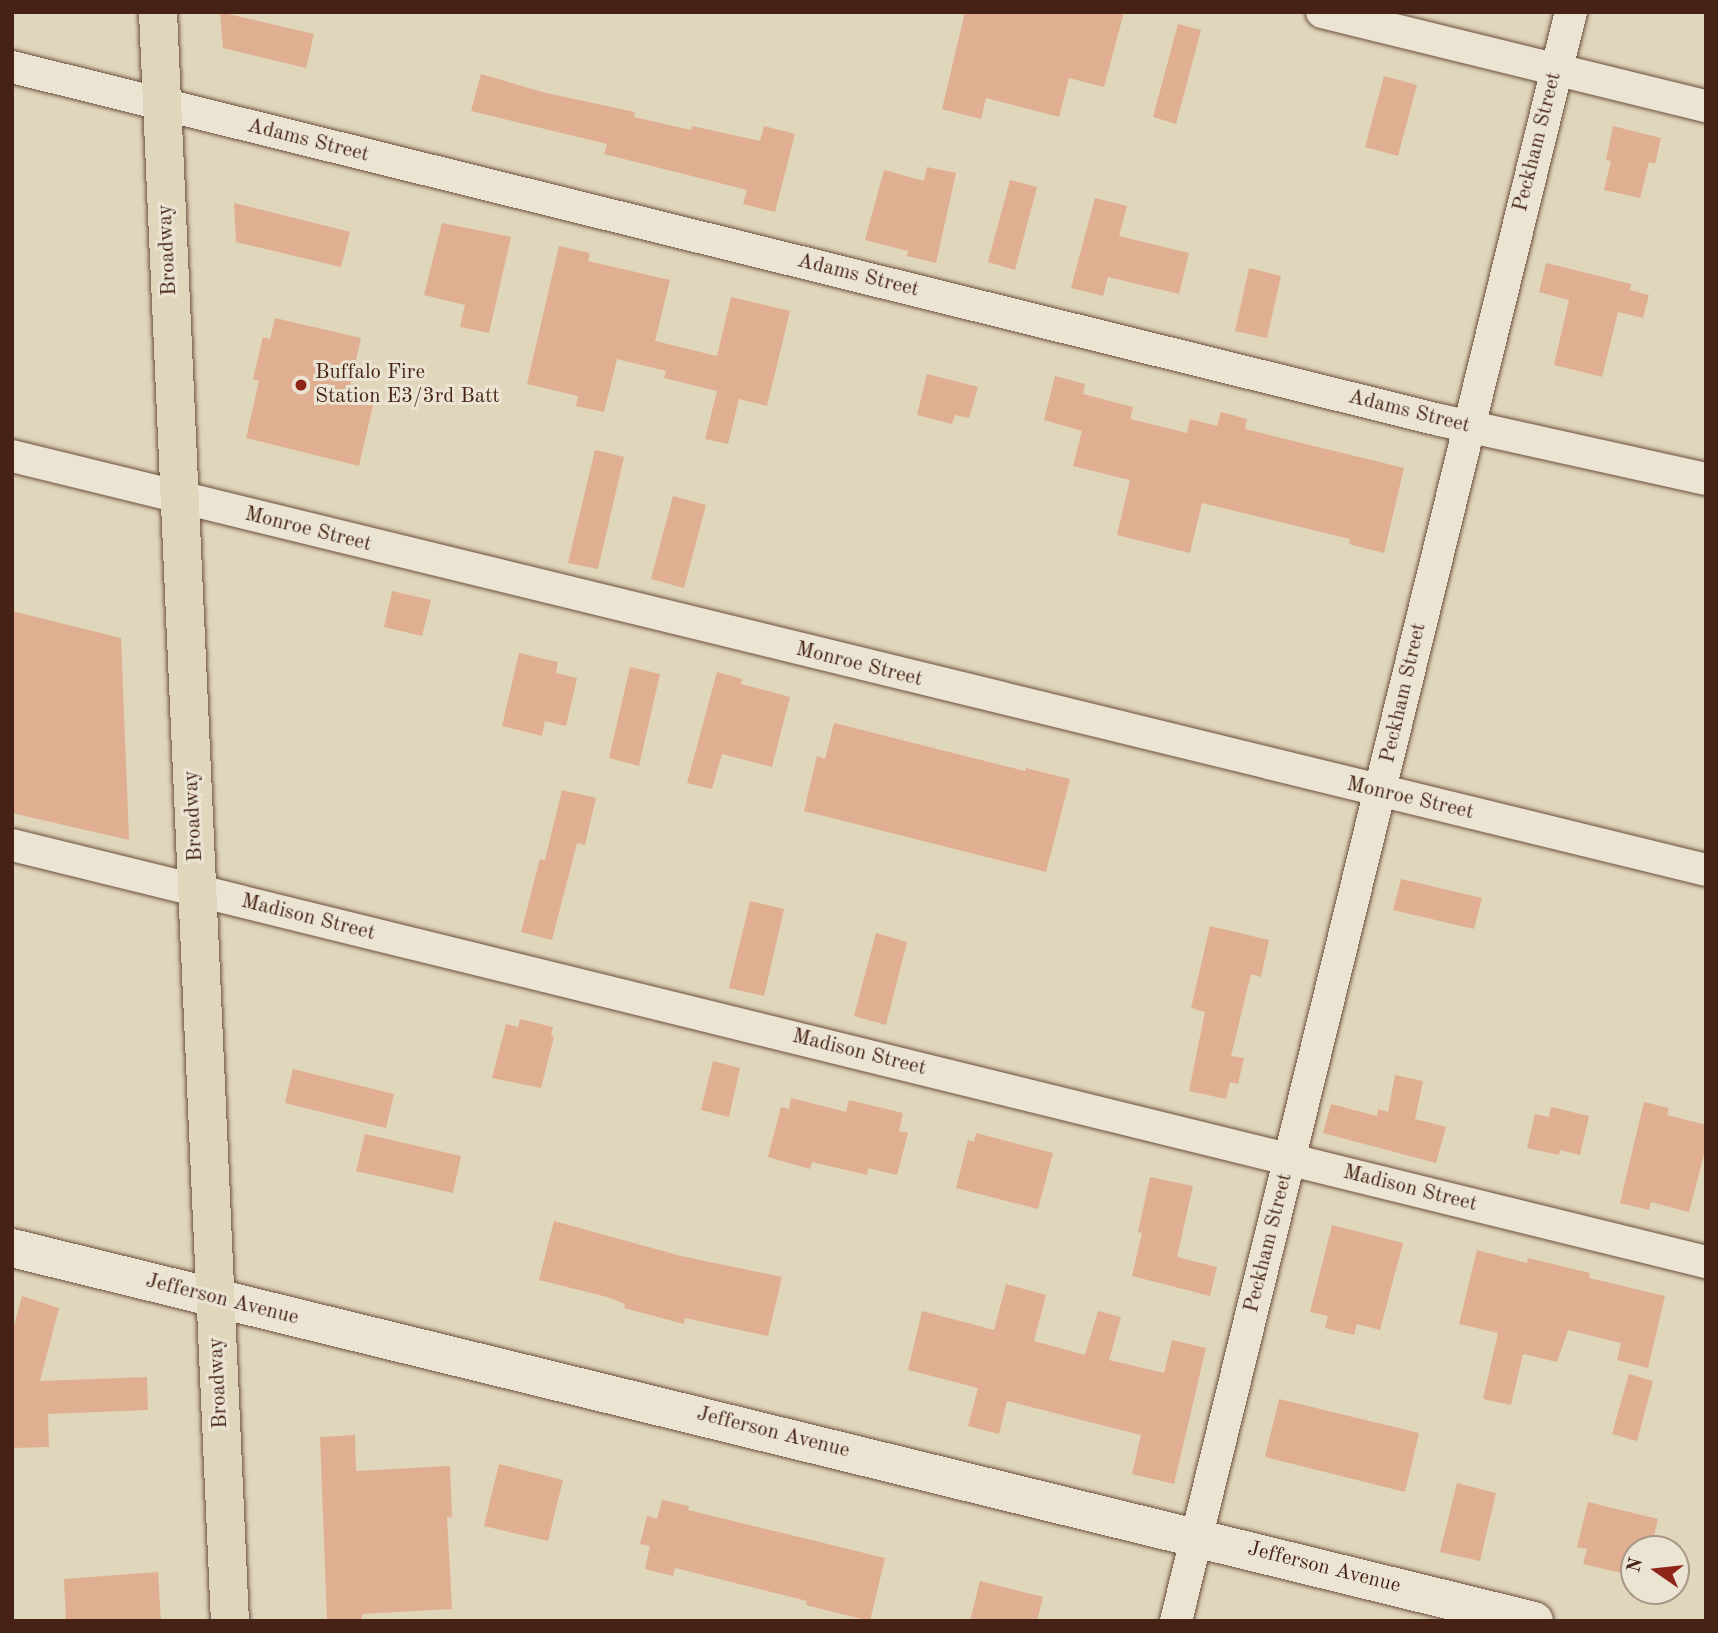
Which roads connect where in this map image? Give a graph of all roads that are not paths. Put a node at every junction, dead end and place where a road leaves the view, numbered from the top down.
1 (158, 12) edge
2 (1322, 12) edge
3 (1570, 12) edge
4 (12, 67) edge
5 (1556, 70) junction
6 (162, 105) junction
7 (1706, 106) edge
8 (1468, 426) junction
9 (12, 456) edge
10 (1706, 479) edge
11 (179, 499) junction
12 (1380, 792) junction
13 (12, 845) edge
14 (1706, 870) edge
15 (197, 890) junction
16 (1290, 1159) junction
17 (12, 1248) edge
18 (1706, 1262) edge
19 (215, 1299) junction
20 (1197, 1536) junction
21 (230, 1621) edge
22 (1176, 1621) edge
23 (1534, 1621) edge

1 - 6 main road, Broadway
2 - 5 street
3 - 5 street, Peckham Street
4 - 6 street, Adams Street
5 - 7 street
5 - 8 street, Peckham Street
6 - 8 street, Adams Street
6 - 11 main road, Broadway
8 - 10 street, Adams Street
8 - 12 street, Peckham Street
9 - 11 street, Monroe Street
11 - 12 street, Monroe Street
11 - 15 main road, Broadway
12 - 14 street, Monroe Street
12 - 16 street, Peckham Street
13 - 15 street, Madison Street
15 - 16 street, Madison Street
15 - 19 main road, Broadway
16 - 18 street, Madison Street
16 - 20 street, Peckham Street
17 - 19 street, Jefferson Avenue
19 - 20 street, Jefferson Avenue
19 - 21 main road, Broadway
20 - 22 street, Peckham Street
20 - 23 street, Jefferson Avenue

